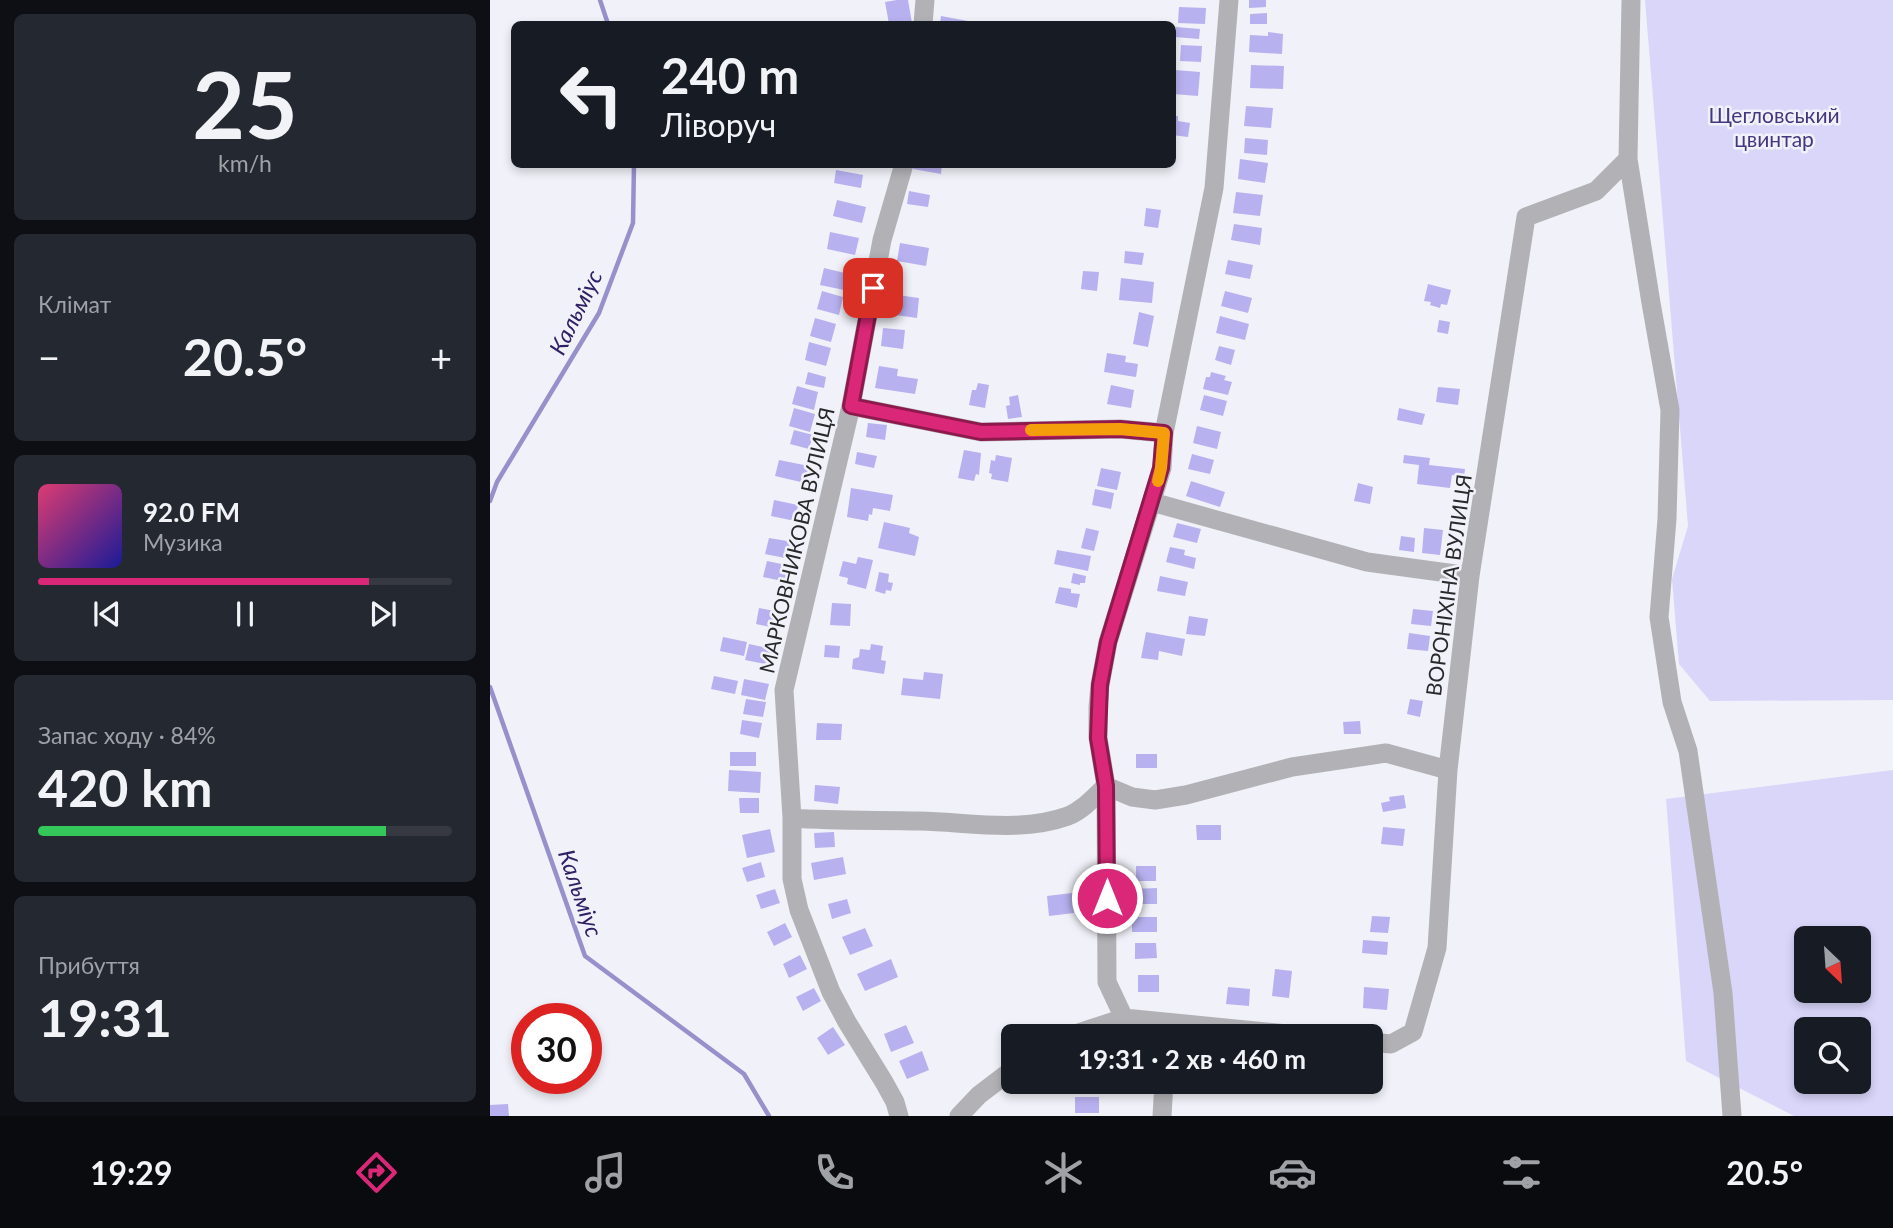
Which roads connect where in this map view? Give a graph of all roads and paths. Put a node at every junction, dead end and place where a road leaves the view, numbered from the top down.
1 (925, 0) edge
2 (1229, 0) edge
3 (1631, 0) edge
4 (923, 21) edge
5 (1628, 159) junction
6 (903, 168) edge
7 (851, 406) junction
8 (1164, 433) junction
9 (1152, 502) junction
10 (1470, 576) junction
11 (1448, 770) junction
12 (1106, 786) junction
13 (792, 818) junction
14 (1124, 1018) junction
15 (1106, 1024) edge
16 (1142, 1024) edge
17 (1383, 1043) edge
18 (1001, 1078) edge
19 (1163, 1094) edge
20 (900, 1116) edge
21 (959, 1116) edge
22 (1162, 1116) edge
23 (1732, 1116) edge

1 - 4 street
2 - 8 street
3 - 5 street
5 - 10 street, ВОРОНІХІНА ВУЛИЦЯ
5 - 23 street
6 - 7 street, МАРКОВНИКОВА ВУЛИЦЯ
7 - 8 street
7 - 13 street, МАРКОВНИКОВА ВУЛИЦЯ
8 - 9 street
9 - 10 street
9 - 12 street
10 - 11 street, ВОРОНІХІНА ВУЛИЦЯ
11 - 12 street
11 - 17 street, ВОРОНІХІНА ВУЛИЦЯ
12 - 13 street
12 - 14 street
13 - 20 street, МАРКОВНИКОВА ВУЛИЦЯ
14 - 15 street
14 - 16 street
18 - 21 street
19 - 22 street

